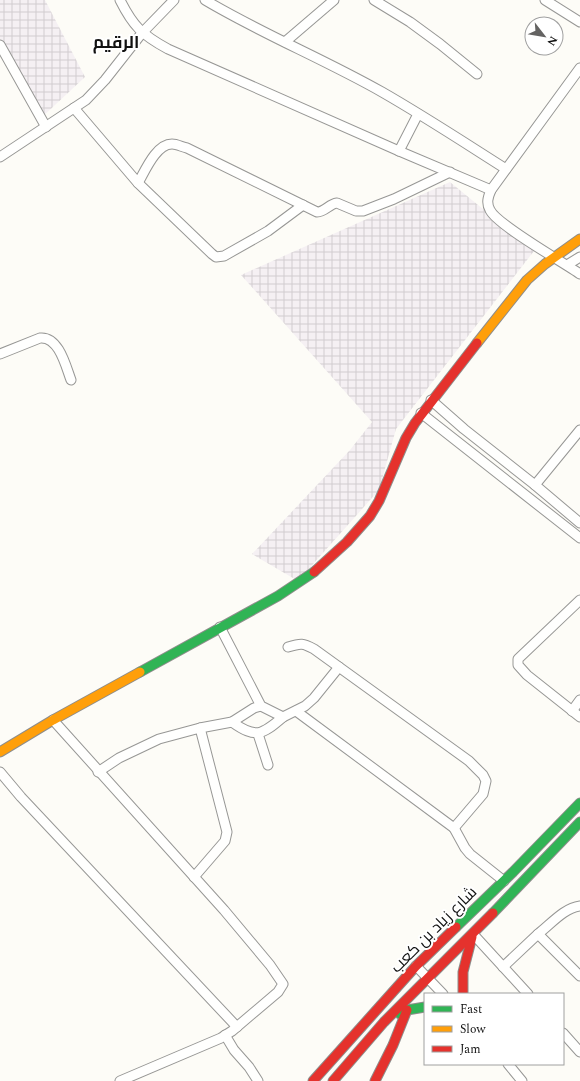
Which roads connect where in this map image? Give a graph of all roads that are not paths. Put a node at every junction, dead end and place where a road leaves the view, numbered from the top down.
1 (120, 0) edge
2 (174, 0) edge
3 (205, 0) edge
4 (334, 0) edge
5 (374, 0) edge
6 (545, 0) edge
7 (580, 22) edge
8 (142, 33) junction
9 (285, 42) junction
10 (0, 45) edge
11 (580, 68) edge
12 (477, 74) dead end
13 (74, 108) junction
14 (418, 114) junction
15 (46, 127) junction
16 (399, 151) junction
17 (0, 157) edge
18 (506, 169) junction
19 (450, 172) junction
20 (138, 183) junction
21 (491, 190) junction
22 (303, 204) junction
23 (580, 239) edge
24 (555, 257) junction
25 (580, 257) edge
26 (567, 265) junction
27 (580, 274) edge
28 (0, 354) edge
29 (71, 380) dead end
30 (431, 400) junction
31 (421, 413) junction
32 (580, 430) edge
33 (535, 485) junction
34 (580, 523) edge
35 (580, 538) edge
36 (580, 600) edge
37 (220, 627) junction
38 (288, 647) dead end
39 (339, 667) junction
40 (580, 700) edge
41 (260, 706) junction
42 (296, 711) junction
43 (572, 711) junction
44 (283, 717) junction
45 (580, 717) edge
46 (53, 720) junction
47 (232, 722) junction
48 (200, 728) junction
49 (258, 734) junction
50 (0, 752) edge
51 (268, 765) dead end
52 (0, 772) edge
53 (98, 772) junction
54 (580, 803) edge
55 (580, 822) edge
56 (454, 828) junction
57 (194, 877) junction
58 (504, 880) junction
59 (580, 906) edge
60 (473, 934) junction
61 (538, 934) junction
62 (416, 966) junction
63 (504, 967) junction
64 (580, 976) edge
65 (429, 979) junction
66 (443, 993) edge
67 (463, 993) edge
68 (527, 993) edge
69 (424, 1007) edge
70 (407, 1010) junction
71 (384, 1022) junction
72 (237, 1027) junction
73 (564, 1034) edge
74 (226, 1035) junction
75 (580, 1052) edge
76 (510, 1065) edge
77 (120, 1081) edge
78 (258, 1081) edge
79 (313, 1081) edge
80 (333, 1081) edge
81 (375, 1081) edge
82 (522, 1081) edge

1 - 8 street
2 - 8 street
3 - 9 street
4 - 9 street
5 - 12 street
6 - 7 street
8 - 13 street
8 - 16 street
9 - 14 street
10 - 15 street
11 - 18 street
13 - 15 street
13 - 20 street
14 - 16 street
14 - 18 street
15 - 17 street
16 - 19 street
18 - 21 street
19 - 21 street
19 - 22 street
20 - 22 street
20 - 22 street
21 - 24 street
23 - 24 street
24 - 26 street
24 - 30 street
25 - 26 street
26 - 27 street
28 - 29 street
30 - 31 street
30 - 33 street
31 - 35 street
31 - 37 street
32 - 33 street
33 - 34 street
36 - 43 street
37 - 41 street
37 - 46 street
38 - 39 street
39 - 42 street
39 - 56 street
40 - 43 street
41 - 44 street
41 - 47 street
42 - 44 street
42 - 56 street
43 - 45 street
44 - 49 street
46 - 50 street
46 - 53 street
47 - 48 street
47 - 49 street
48 - 53 street
48 - 57 street
49 - 51 street
52 - 72 street
53 - 57 street
54 - 58 street, شارع زياد بن كعب
55 - 60 street, شارع زياد بن كعب
56 - 58 street
57 - 72 street
58 - 62 street, شارع زياد بن كعب
59 - 61 street
60 - 63 street
60 - 65 street, شارع زياد بن كعب
60 - 67 street
61 - 63 street
61 - 64 street
62 - 65 street
62 - 79 street, شارع زياد بن كعب
63 - 68 street
65 - 66 street
65 - 71 street, شارع زياد بن كعب
69 - 70 street
70 - 71 street
70 - 81 street
71 - 80 street, شارع زياد بن كعب
72 - 74 street
73 - 75 street
74 - 77 street
74 - 78 street
76 - 82 street

